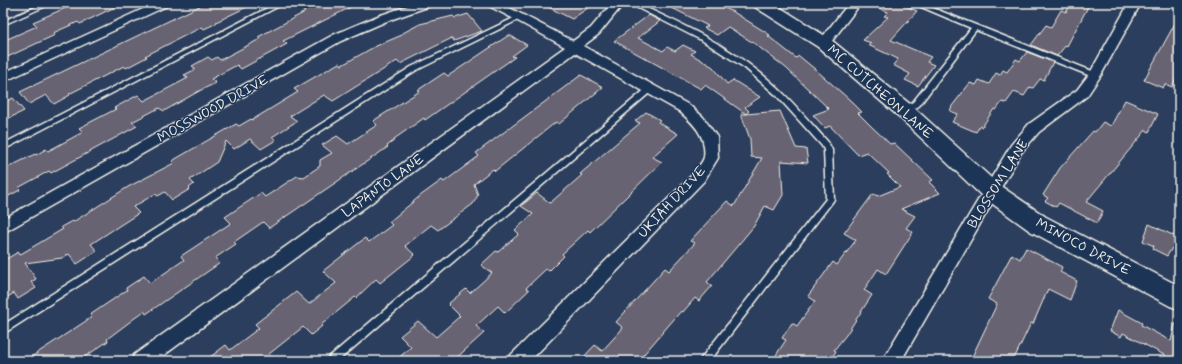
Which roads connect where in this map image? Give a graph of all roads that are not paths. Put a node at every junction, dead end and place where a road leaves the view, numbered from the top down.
1 (50, 3) edge
2 (165, 3) edge
3 (282, 3) edge
4 (429, 3) edge
5 (491, 3) edge
6 (618, 3) edge
7 (631, 3) edge
8 (761, 3) edge
9 (855, 3) edge
10 (915, 3) edge
11 (1135, 3) edge
12 (520, 17) junction
13 (3, 23) edge
14 (975, 27) junction
15 (824, 43) junction
16 (574, 47) junction
17 (1095, 75) junction
18 (3, 78) edge
19 (650, 89) junction
20 (904, 110) junction
21 (3, 147) edge
22 (991, 191) junction
23 (3, 228) edge
24 (1179, 298) edge
25 (3, 330) edge
26 (141, 361) edge
27 (331, 361) edge
28 (518, 361) edge
29 (704, 361) edge
30 (891, 361) edge

1 - 13 lane
2 - 18 street
3 - 21 lane
4 - 23 street, MOSSWOOD DRIVE
5 - 12 street
6 - 16 street, LAPANTO LANE
7 - 29 lane
8 - 15 street, MC CUTCHEON LANE
9 - 15 street
10 - 14 lane
11 - 17 street, BLOSSOM LANE
12 - 16 street
12 - 25 lane
14 - 17 lane
14 - 20 lane
15 - 20 street, MC CUTCHEON LANE
16 - 19 street, UKIAH DRIVE
16 - 26 street, LAPANTO LANE
17 - 22 street, BLOSSOM LANE
19 - 27 lane
19 - 28 street, UKIAH DRIVE
20 - 22 street, MC CUTCHEON LANE
22 - 24 street, MINOCO DRIVE
22 - 30 street, BLOSSOM LANE

